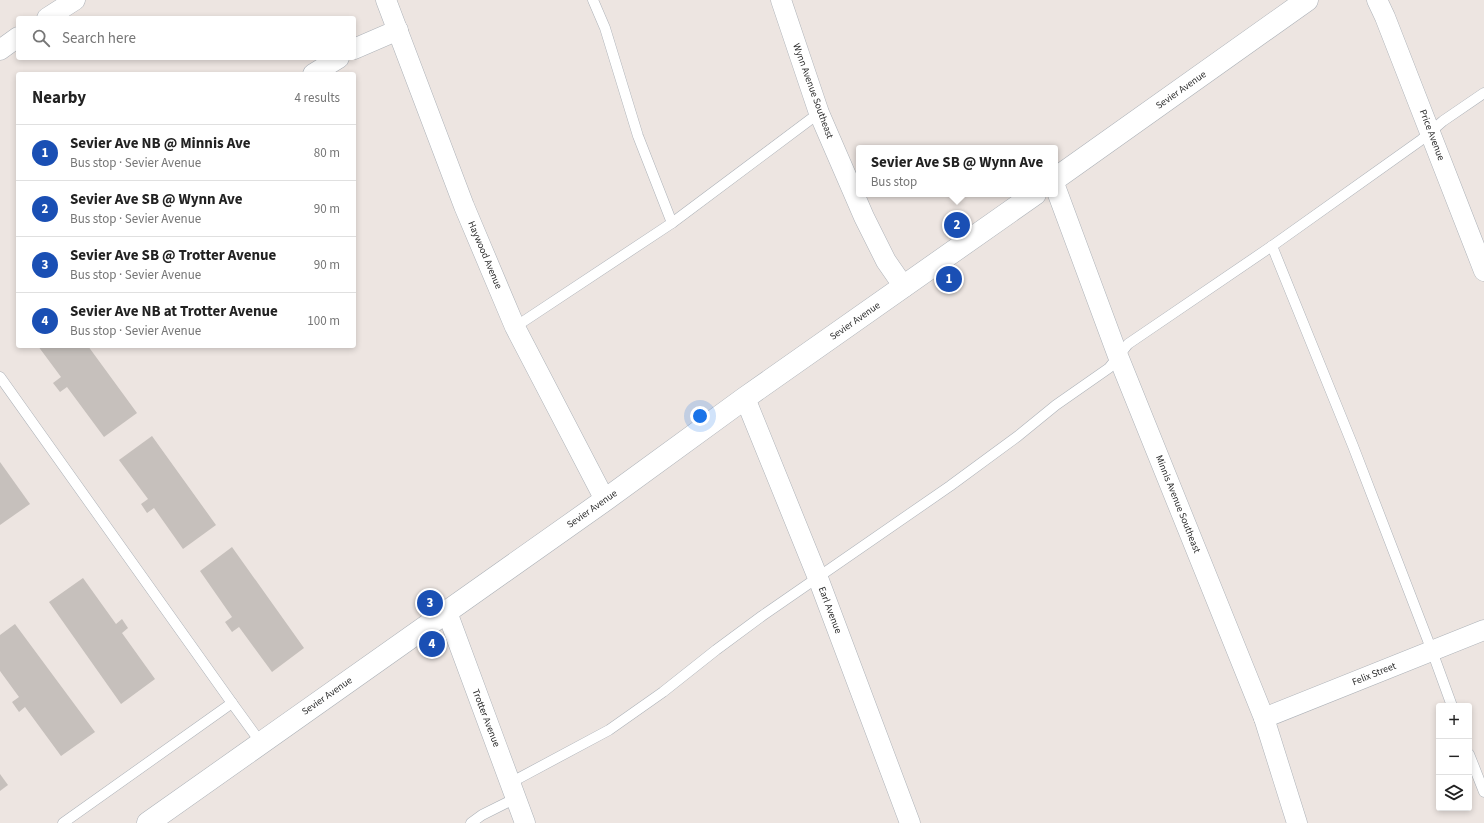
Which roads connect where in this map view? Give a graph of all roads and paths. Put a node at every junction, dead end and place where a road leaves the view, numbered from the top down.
1 (75, 0) edge
2 (386, 0) edge
3 (593, 0) edge
4 (781, 0) edge
5 (1307, 0) edge
6 (1376, 0) edge
7 (50, 16) edge
8 (398, 30) junction
9 (16, 38) edge
10 (356, 48) edge
11 (0, 50) edge
12 (336, 60) edge
13 (316, 72) edge
14 (1484, 93) edge
15 (819, 113) junction
16 (1431, 132) junction
17 (1058, 178) edge
18 (1058, 194) edge
19 (1030, 197) edge
20 (672, 223) junction
21 (1272, 246) junction
22 (1484, 271) edge
23 (904, 286) junction
24 (515, 327) junction
25 (1118, 356) junction
26 (0, 377) edge
27 (745, 398) junction
28 (605, 500) junction
29 (818, 578) junction
30 (447, 612) junction
31 (1484, 630) edge
32 (1432, 651) junction
33 (232, 703) junction
34 (1451, 703) edge
35 (1264, 718) junction
36 (261, 743) junction
37 (1472, 762) edge
38 (513, 790) junction
39 (1484, 792) edge
40 (63, 823) edge
41 (148, 823) edge
42 (472, 823) edge
43 (526, 823) edge
44 (910, 823) edge
45 (1296, 823) edge

1 - 7 street
2 - 8 street, Haywood Avenue
3 - 20 lane
4 - 15 street, Wynn Avenue Southeast
5 - 17 street, Sevier Avenue
6 - 16 street, Price Avenue
8 - 10 street
8 - 24 street, Haywood Avenue
9 - 11 street
12 - 13 street
14 - 16 lane
15 - 20 lane
15 - 23 street, Wynn Avenue Southeast
16 - 21 lane
16 - 22 street, Price Avenue
18 - 25 street, Minnis Avenue Southeast
19 - 23 street, Sevier Avenue
20 - 24 lane
21 - 25 lane
21 - 32 lane
23 - 27 street, Sevier Avenue
24 - 28 street, Haywood Avenue
25 - 29 lane
25 - 35 street, Minnis Avenue Southeast
26 - 33 lane
27 - 28 street, Sevier Avenue
27 - 29 street, Earl Avenue
28 - 30 street, Sevier Avenue
29 - 38 lane
29 - 44 street, Earl Avenue
30 - 36 street, Sevier Avenue
30 - 38 street, Trotter Avenue
31 - 32 street, Felix Street
32 - 34 lane
32 - 35 street, Felix Street
33 - 36 lane
33 - 40 lane
35 - 45 street, Minnis Avenue Southeast
36 - 41 street, Sevier Avenue
37 - 39 lane
38 - 42 lane
38 - 43 street, Trotter Avenue

